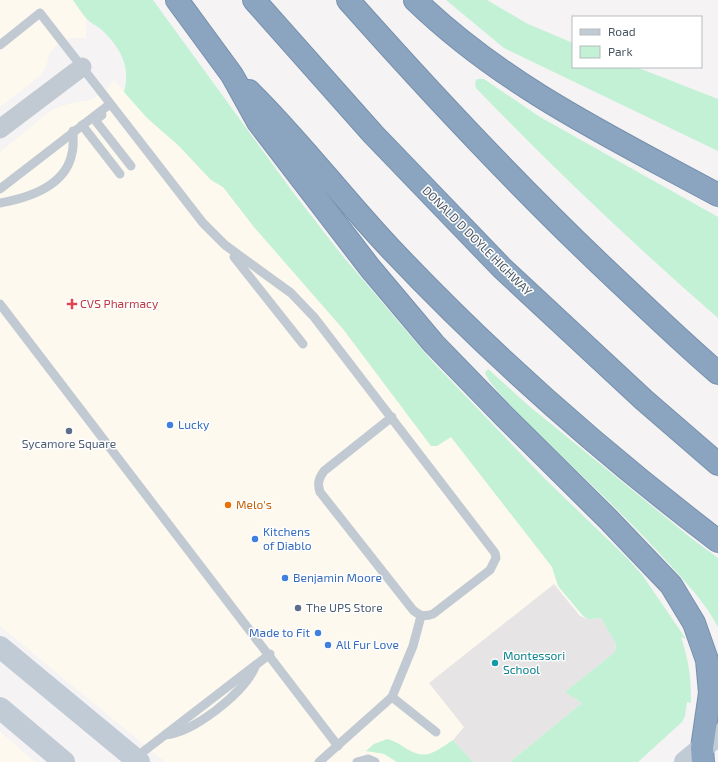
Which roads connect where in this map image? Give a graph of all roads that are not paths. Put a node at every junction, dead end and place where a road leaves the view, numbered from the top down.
1 (177, 0) edge
2 (254, 0) edge
3 (348, 0) edge
4 (415, 0) edge
5 (0, 45) edge
6 (82, 67) junction
7 (232, 75) junction
8 (112, 105) junction
9 (82, 125) junction
10 (0, 129) edge
11 (73, 131) junction
12 (131, 166) dead end
13 (120, 174) dead end
14 (0, 189) edge
15 (718, 196) edge
16 (0, 202) edge
17 (225, 245) junction
18 (0, 304) edge
19 (303, 344) dead end
20 (718, 373) edge
21 (392, 417) junction
22 (718, 464) edge
23 (718, 541) edge
24 (421, 616) junction
25 (0, 647) edge
26 (270, 654) junction
27 (392, 697) junction
28 (0, 708) edge
29 (436, 732) dead end
30 (338, 746) junction
31 (708, 748) edge
32 (137, 760) edge
33 (64, 762) edge
34 (318, 762) edge
35 (357, 762) edge
36 (375, 762) edge
37 (685, 762) edge

1 - 7 highway
2 - 22 highway, DONALD D DOYLE HIGHWAY
3 - 20 highway
4 - 15 highway
5 - 6 lane
6 - 8 lane
6 - 10 street
7 - 23 highway
7 - 31 highway
8 - 9 lane
8 - 12 lane
8 - 17 lane
9 - 11 lane
9 - 13 lane
11 - 14 lane
11 - 16 lane
17 - 19 lane
17 - 21 lane
18 - 26 lane
21 - 24 lane
21 - 24 lane
24 - 27 lane
25 - 32 main road
26 - 30 lane
26 - 32 lane
27 - 29 lane
27 - 30 lane
28 - 33 main road
30 - 34 lane
31 - 37 main road
35 - 36 lane

